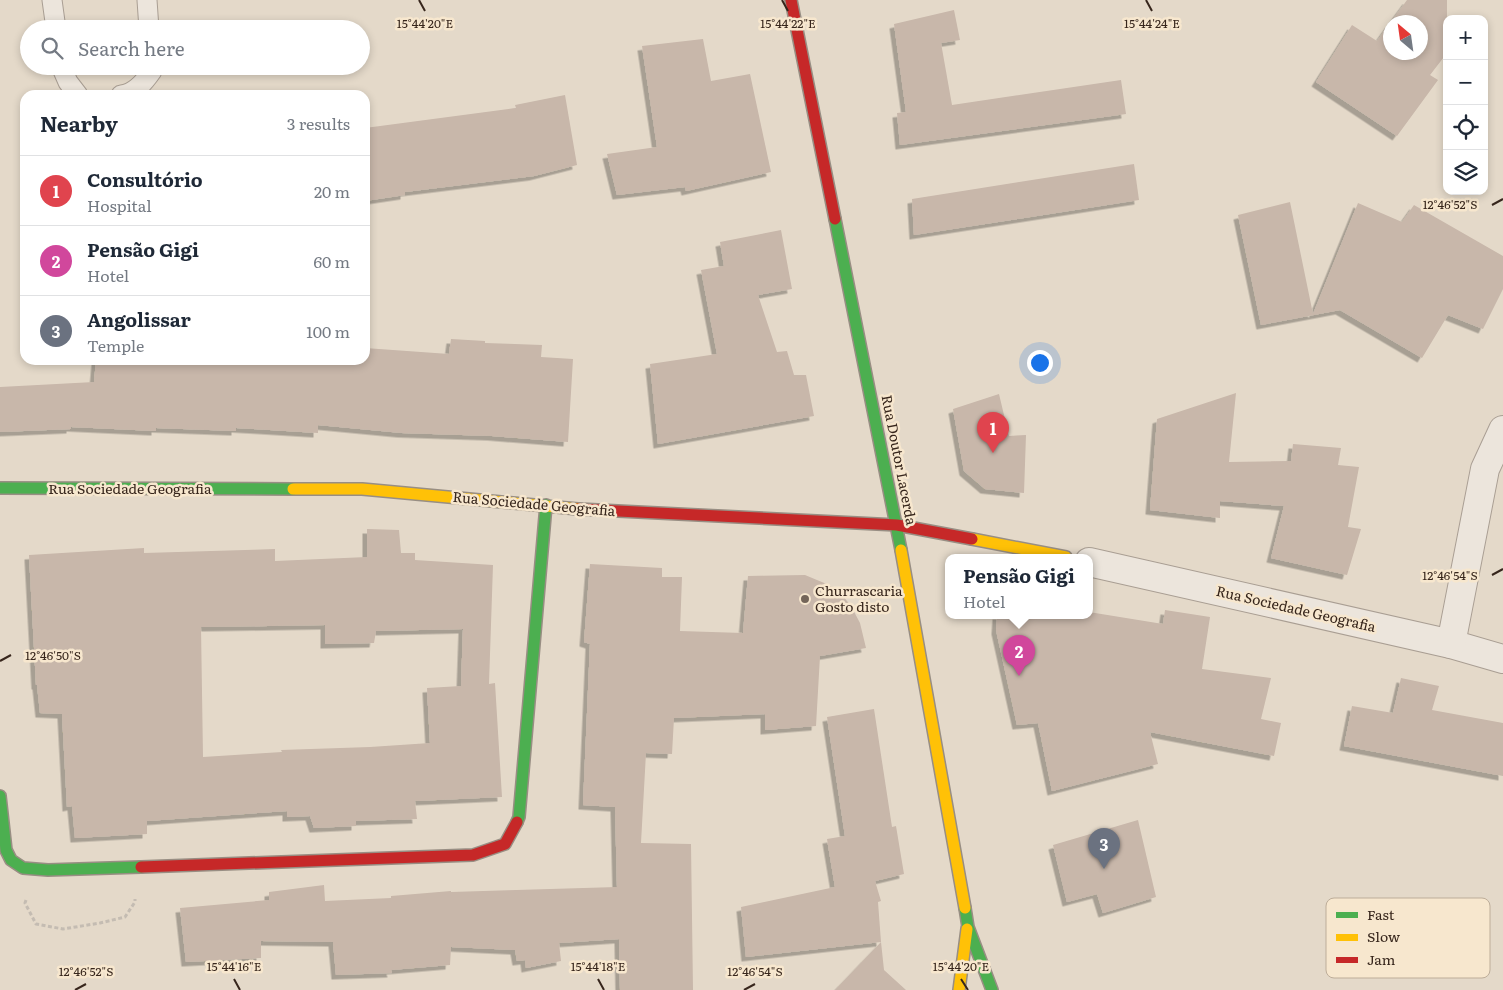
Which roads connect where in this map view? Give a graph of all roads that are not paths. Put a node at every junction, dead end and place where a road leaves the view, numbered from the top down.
1 (52, 0) edge
2 (147, 0) edge
3 (791, 0) edge
4 (55, 20) edge
5 (148, 20) edge
6 (65, 75) edge
7 (149, 75) edge
8 (74, 90) edge
9 (134, 90) edge
10 (1503, 430) edge
11 (0, 488) edge
12 (546, 505) junction
13 (897, 525) junction
14 (1050, 554) edge
15 (1093, 563) edge
16 (1451, 644) junction
17 (1503, 659) edge
18 (0, 796) edge
19 (968, 927) junction
20 (959, 990) edge
21 (992, 990) edge

1 - 4 lane
2 - 5 lane
3 - 13 street, Rua Doutor Lacerda
6 - 8 lane
7 - 9 lane
10 - 16 street
11 - 12 street, Rua Sociedade Geografia
12 - 13 street, Rua Sociedade Geografia
12 - 18 street
13 - 14 street, Rua Sociedade Geografia
13 - 19 street, Rua Doutor Lacerda
15 - 16 street, Rua Sociedade Geografia
16 - 17 street, Rua Sociedade Geografia
19 - 20 street, Rua Doutor Lacerda
19 - 21 street, Rua Doutor Lacerda

